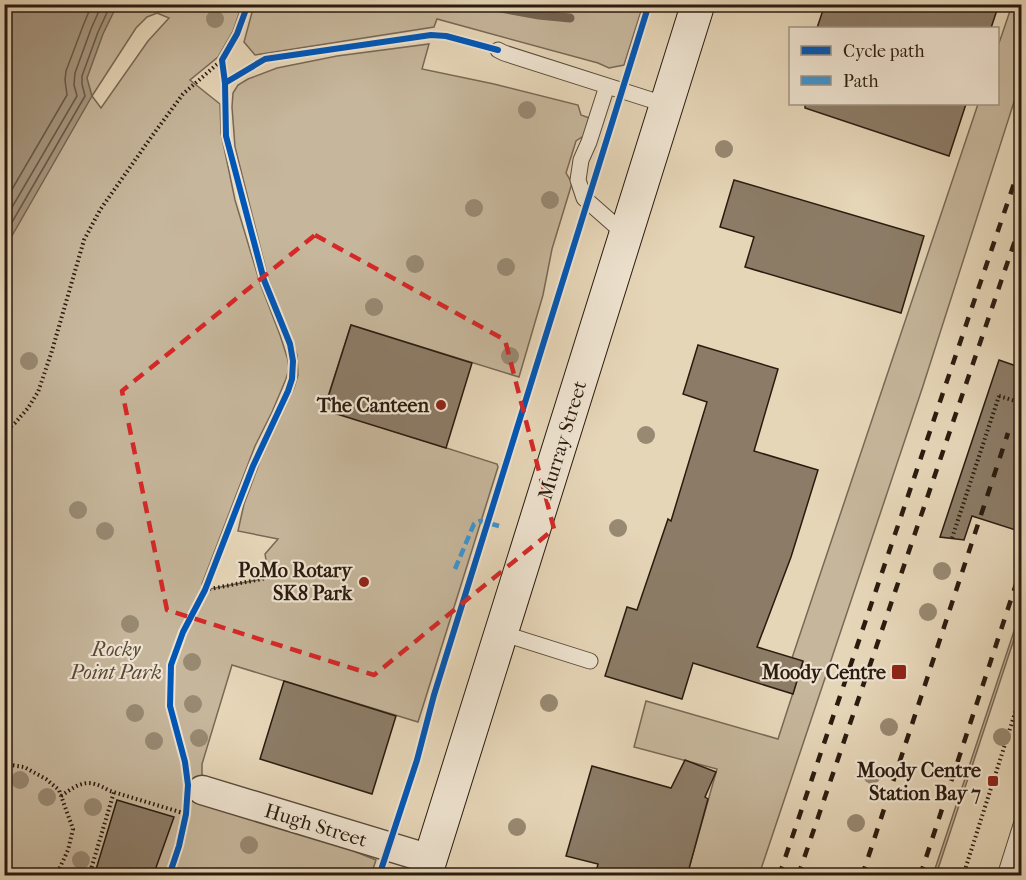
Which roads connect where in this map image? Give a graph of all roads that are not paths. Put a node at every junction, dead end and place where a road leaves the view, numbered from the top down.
1 (699, 4) edge
2 (498, 50) dead end
3 (607, 86) junction
4 (667, 105) junction
5 (626, 235) junction
6 (501, 633) junction
7 (590, 661) dead end
8 (194, 797) road end
9 (1022, 822) edge
10 (427, 867) edge
11 (1005, 876) edge

1 - 4 main road, Murray Street
2 - 3 lane
3 - 4 lane
3 - 5 lane
4 - 5 main road, Murray Street
5 - 6 main road, Murray Street
6 - 7 lane
6 - 10 main road, Murray Street
8 - 10 street, Hugh Street
9 - 11 lane

